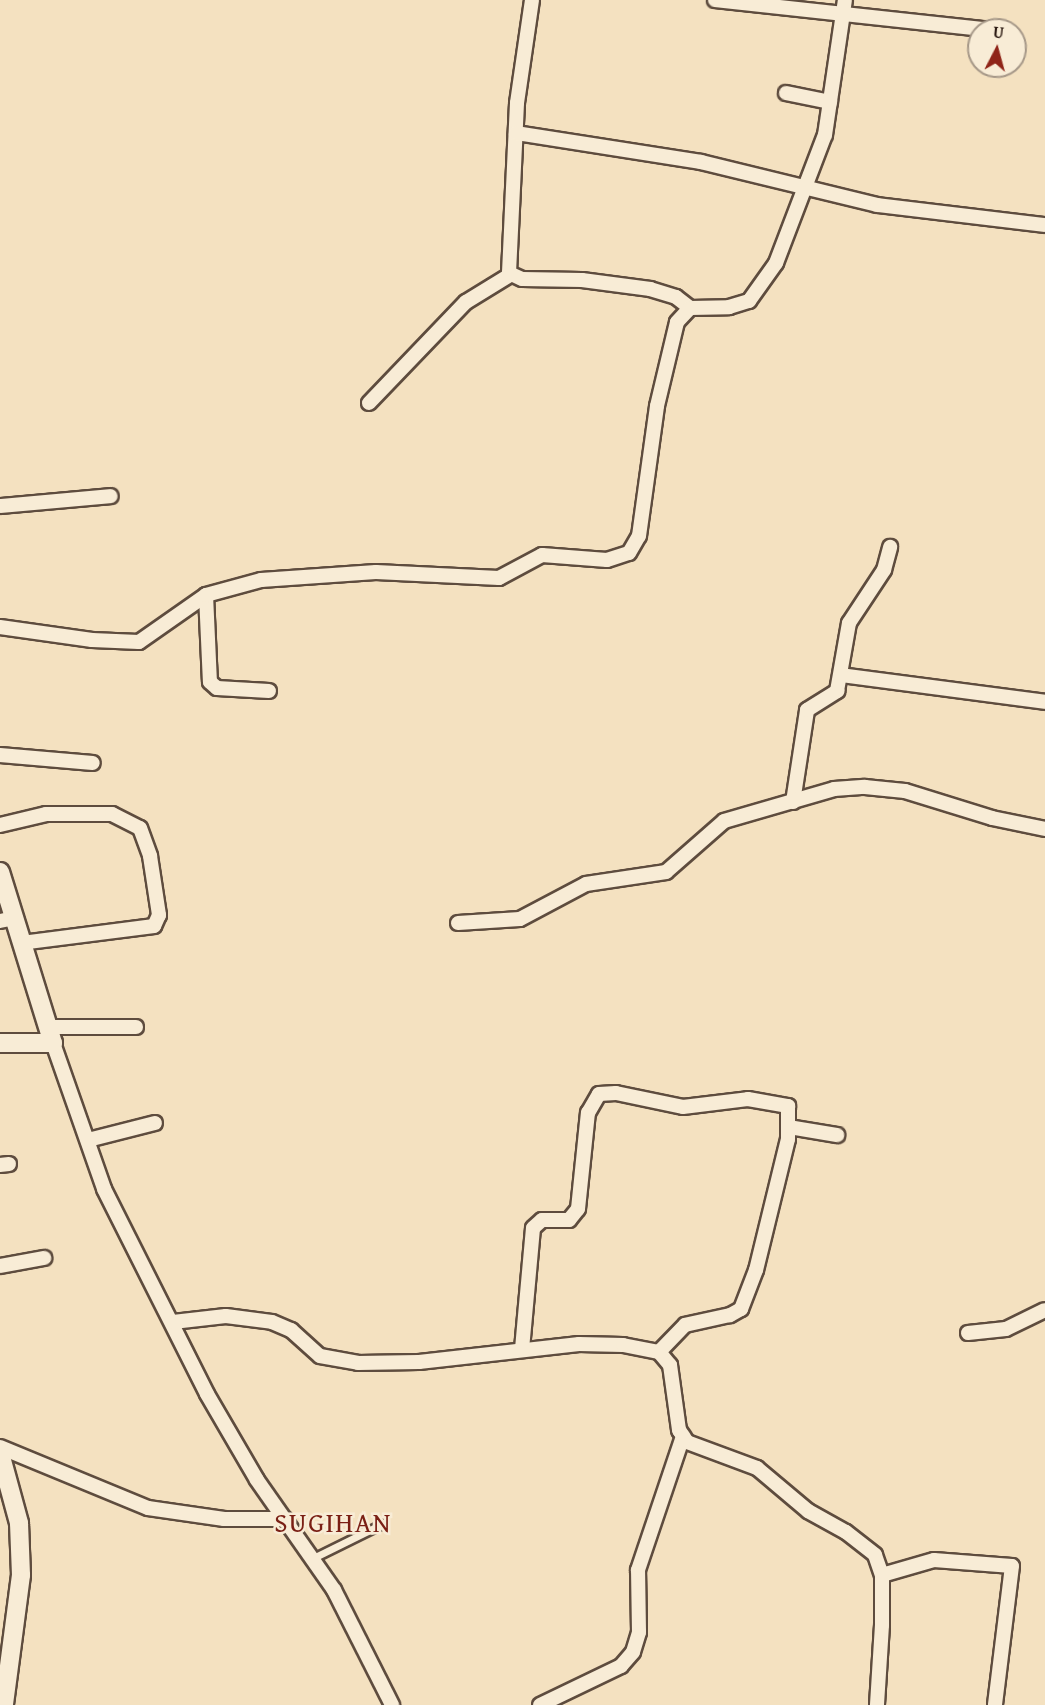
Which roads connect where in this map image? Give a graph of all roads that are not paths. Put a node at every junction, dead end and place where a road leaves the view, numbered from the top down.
1 (532, 0) edge
2 (715, 0) edge
3 (844, 6) edge
4 (967, 26) edge
5 (786, 93) dead end
6 (830, 102) junction
7 (516, 133) junction
8 (808, 187) junction
9 (1045, 225) edge
10 (510, 275) junction
11 (690, 308) junction
12 (369, 403) dead end
13 (111, 496) dead end
14 (0, 506) edge
15 (890, 547) dead end
16 (207, 595) junction
17 (0, 627) edge
18 (841, 675) junction
19 (270, 691) dead end
20 (1045, 702) edge
21 (0, 755) edge
22 (93, 763) dead end
23 (793, 802) junction
24 (0, 825) edge
25 (1045, 829) edge
26 (0, 872) edge
27 (7, 920) edge
28 (458, 923) dead end
29 (22, 943) junction
30 (136, 1027) dead end
31 (51, 1035) junction
32 (0, 1043) edge
33 (155, 1123) dead end
34 (789, 1126) junction
35 (837, 1135) dead end
36 (88, 1140) junction
37 (44, 1258) dead end
38 (0, 1266) edge
39 (1045, 1310) edge
40 (173, 1322) junction
41 (968, 1333) dead end
42 (522, 1349) junction
43 (659, 1352) junction
44 (682, 1436) junction
45 (0, 1447) edge
46 (0, 1453) edge
47 (4, 1480) edge
48 (285, 1519) junction
49 (382, 1524) dead end
50 (314, 1558) junction
51 (882, 1575) junction
52 (4, 1705) edge
53 (392, 1705) edge
54 (540, 1705) edge
55 (877, 1705) edge
56 (995, 1705) edge

1 - 7 street
2 - 3 street
3 - 4 street
3 - 6 street
5 - 6 street
6 - 8 street
7 - 8 street
7 - 10 street
8 - 9 street
8 - 11 street
10 - 11 street
10 - 12 street
11 - 16 street
13 - 14 street
15 - 18 street
16 - 17 street
16 - 19 street
18 - 20 street
18 - 23 street
21 - 22 street
23 - 25 street
23 - 28 street
24 - 29 street
26 - 27 street
27 - 29 street
29 - 31 street
30 - 31 street
31 - 32 street
31 - 36 street
33 - 36 street
34 - 35 street
34 - 42 street
34 - 43 street
36 - 40 street
37 - 38 street
39 - 41 street
40 - 42 street
40 - 48 street
42 - 43 street
43 - 44 street
44 - 51 street
44 - 54 street
45 - 48 street
46 - 47 street
47 - 52 street
48 - 50 street
49 - 50 lane
50 - 53 street
51 - 55 street
51 - 56 street

